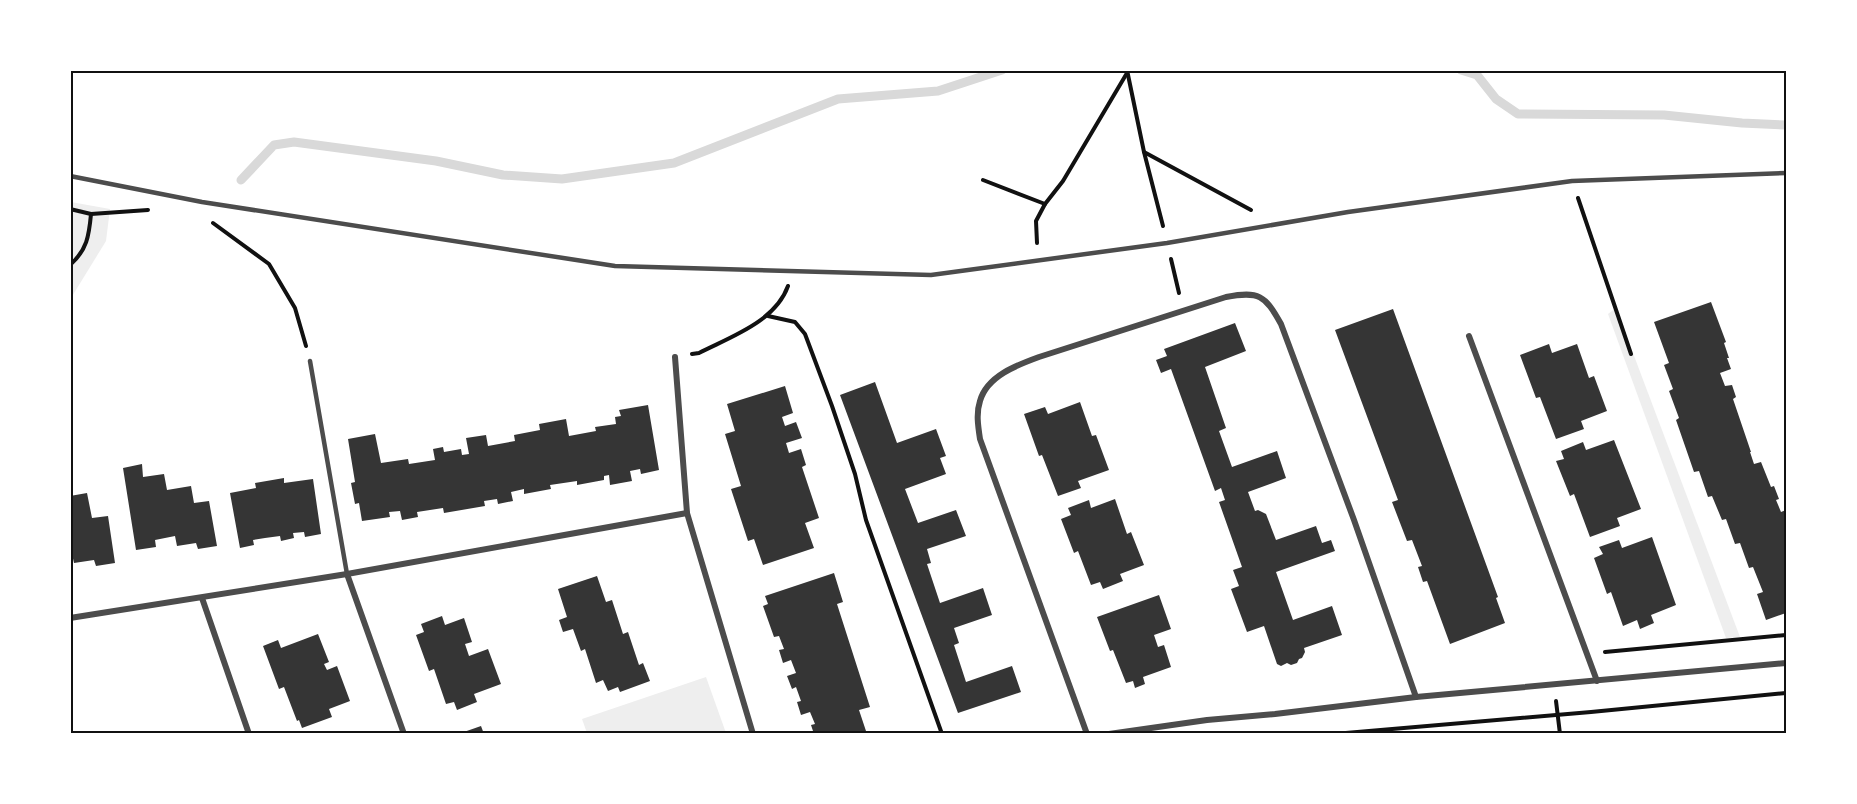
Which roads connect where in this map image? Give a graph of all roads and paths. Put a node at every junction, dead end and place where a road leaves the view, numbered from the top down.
1 (1127, 71) edge
2 (1144, 152) junction
3 (1786, 173) edge
4 (70, 176) edge
5 (983, 180) dead end
6 (1572, 181) junction
7 (202, 202) junction
8 (1045, 204) junction
9 (153, 208) dead end
10 (70, 209) edge
11 (91, 214) junction
12 (1280, 224) junction
13 (1167, 243) junction
14 (1030, 262) junction
15 (70, 266) edge
16 (784, 295) dead end
17 (1183, 311) junction
18 (768, 316) junction
19 (1469, 336) dead end
20 (1631, 354) dead end
21 (675, 357) joint
22 (310, 361) joint
23 (687, 513) junction
24 (347, 574) junction
25 (202, 598) junction
26 (70, 618) edge
27 (1786, 635) edge
28 (1587, 654) junction
29 (1786, 663) edge
30 (1597, 681) junction
31 (1786, 693) edge
32 (1416, 698) junction
33 (1557, 714) junction
34 (249, 734) edge
35 (404, 734) edge
36 (753, 734) edge
37 (942, 734) edge
38 (1087, 734) edge
39 (1109, 734) edge
40 (1334, 734) edge
41 (1560, 734) edge

1 - 2 path
1 - 8 path
2 - 12 path
2 - 13 path
3 - 6 lane
4 - 7 lane
5 - 8 path
6 - 12 lane
6 - 20 path
7 - 14 lane
7 - 22 path
8 - 14 path
9 - 11 path
10 - 11 path
11 - 15 path
12 - 13 lane
13 - 14 lane
13 - 17 path
16 - 18 path
17 - 32 street
17 - 38 street
18 - 21 path
18 - 37 path
19 - 28 street
21 - 23 street
22 - 24 lane
23 - 24 street
23 - 36 street
24 - 25 street
24 - 35 street
25 - 26 street
25 - 34 street
27 - 28 path
28 - 30 street
29 - 30 street
30 - 32 street
31 - 33 path
32 - 39 street
33 - 40 path
33 - 41 path

